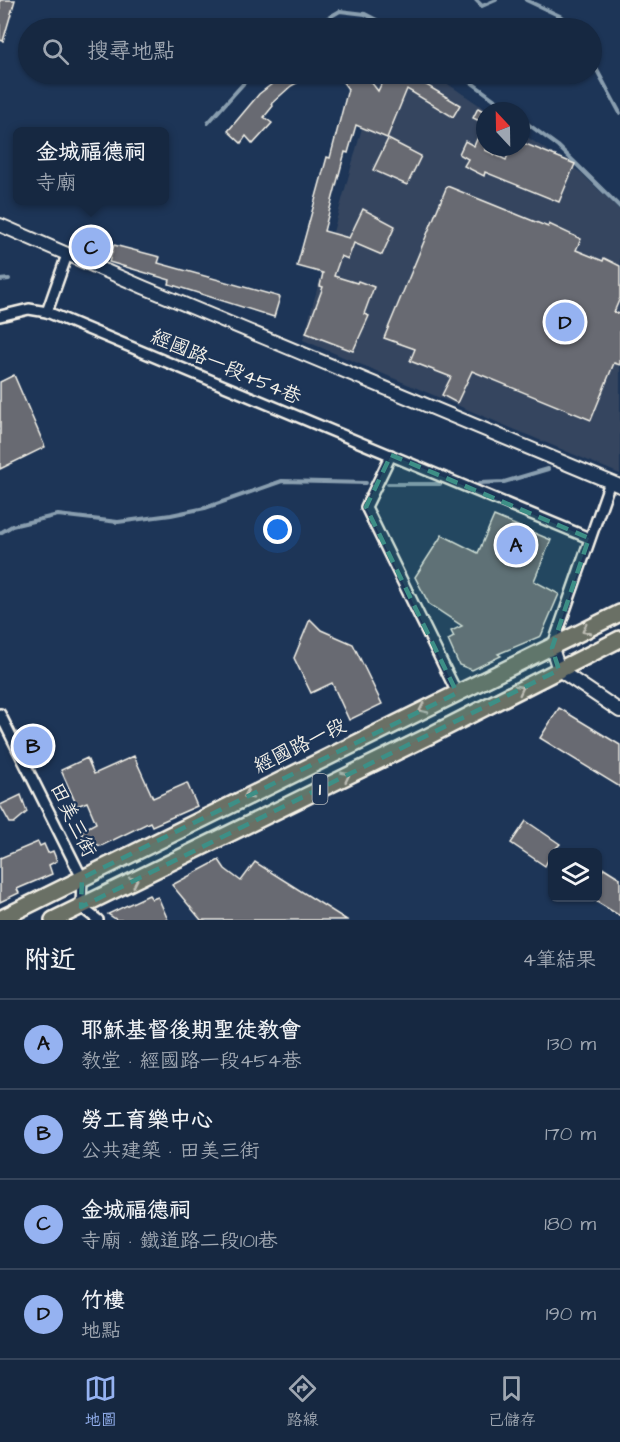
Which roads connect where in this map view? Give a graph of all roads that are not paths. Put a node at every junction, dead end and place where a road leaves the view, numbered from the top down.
1 (0, 225) edge
2 (67, 255) junction
3 (47, 312) junction
4 (0, 316) edge
5 (391, 455) junction
6 (615, 484) edge
7 (589, 538) junction
8 (620, 613) edge
9 (620, 639) edge
10 (552, 648) junction
11 (559, 670) junction
12 (458, 693) junction
13 (620, 711) edge
14 (0, 714) edge
15 (81, 878) junction
16 (81, 907) junction
17 (0, 919) edge
18 (53, 920) edge
19 (98, 920) edge

1 - 2 street
2 - 3 street
2 - 6 street
3 - 4 street
3 - 5 street, 經國路一段454巷
5 - 7 street, 經國路一段454巷
5 - 12 street
6 - 7 street
7 - 10 street
8 -> 10 main road, 經國路一段 / 1
9 - 11 main road, 1
10 - 11 street
10 - 12 main road, 經國路一段 / 1
11 - 13 street
16 -> 11 main road, 1
12 -> 15 main road, 經國路一段 / 1
14 - 15 street, 田美三街
15 - 16 street
15 - 17 main road, 經國路一段 / 1
16 - 18 main road, 1
16 - 19 street

